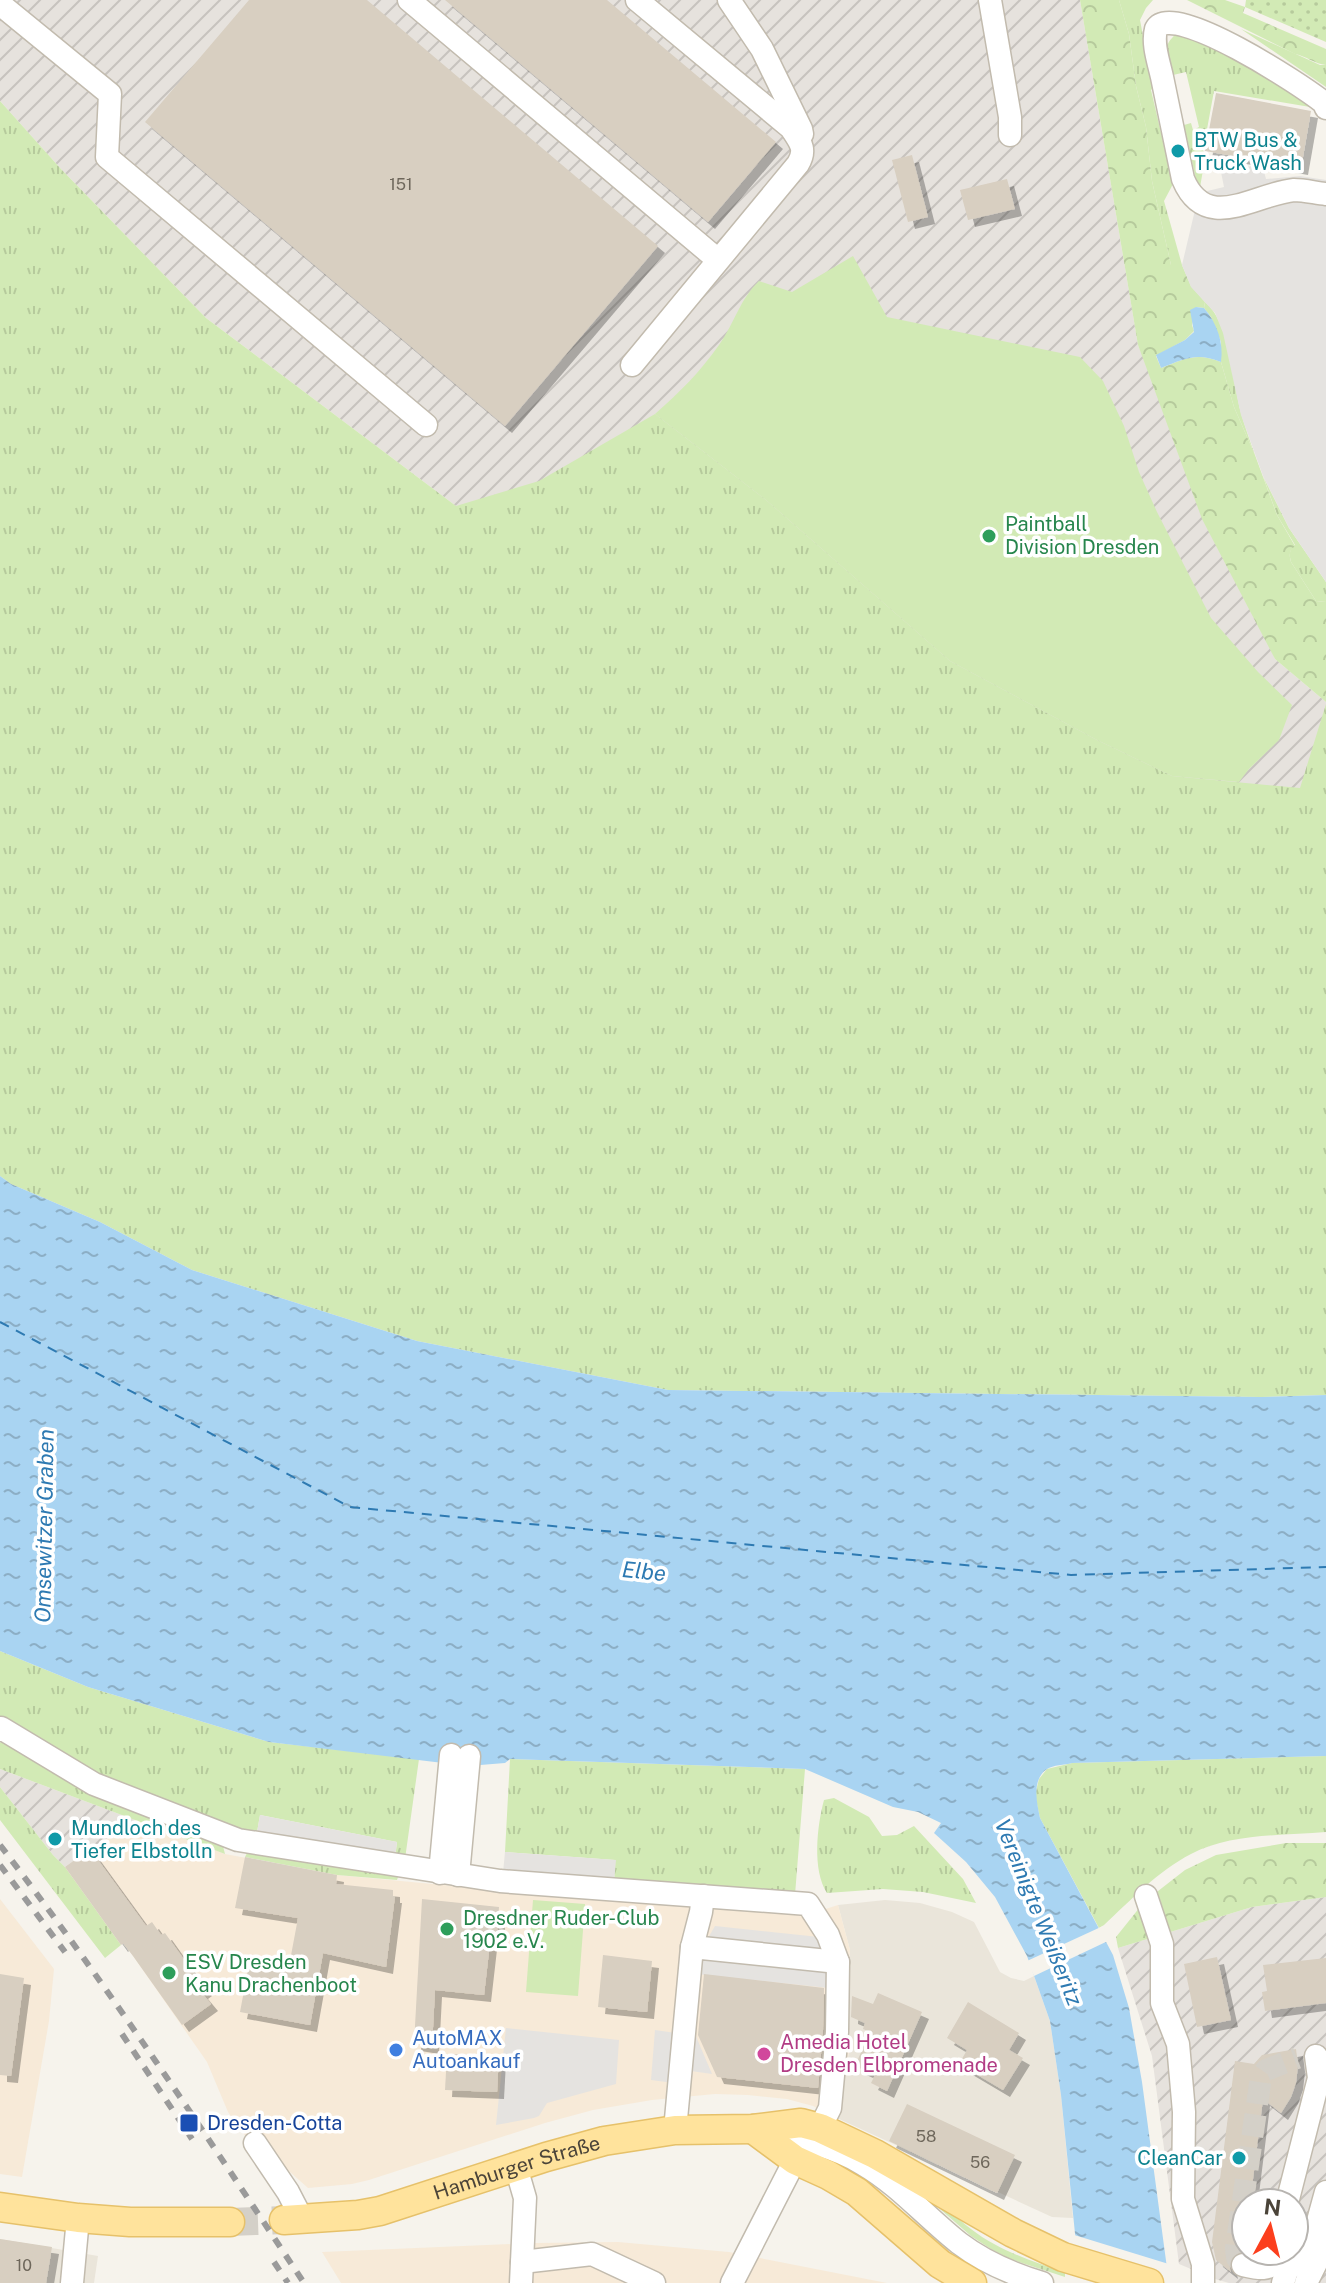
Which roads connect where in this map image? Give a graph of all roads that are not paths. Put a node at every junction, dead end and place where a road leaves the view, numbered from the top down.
1 (409, 0) edge
2 (637, 0) edge
3 (729, 0) edge
4 (990, 0) edge
5 (0, 4) edge
6 (1326, 108) edge
7 (1010, 135) dead end
8 (803, 147) junction
9 (1326, 194) edge
10 (718, 260) junction
11 (632, 365) dead end
12 (426, 425) dead end
13 (0, 1730) edge
14 (460, 1755) dead end
15 (449, 1874) junction
16 (703, 1896) junction
17 (1146, 1896) dead end
18 (692, 1947) junction
19 (838, 1962) junction
20 (1317, 2064) edge
21 (820, 2128) junction
22 (753, 2129) junction
23 (675, 2130) junction
24 (255, 2143) dead end
25 (795, 2160) junction
26 (516, 2167) junction
27 (1290, 2187) edge
28 (1326, 2192) edge
29 (0, 2207) edge
30 (78, 2218) junction
31 (293, 2220) joint
32 (230, 2222) tunnel mouth
33 (1326, 2226) edge
34 (1310, 2250) edge
35 (521, 2272) edge
36 (647, 2281) edge
37 (72, 2283) edge
38 (732, 2283) edge
39 (972, 2283) edge
40 (1042, 2283) edge
41 (1149, 2283) edge
42 (1203, 2283) edge
43 (1306, 2283) edge

1 - 10 street
2 - 8 street
3 - 8 street
4 - 7 street
5 - 12 street
6 - 9 street
8 - 10 street
10 - 11 street
13 - 15 street
14 - 15 street
15 - 16 street
16 - 18 street
16 - 19 street
17 - 42 street
18 - 19 street
18 - 23 street
19 - 21 street
20 - 27 street
21 - 22 main road, Hamburger Straße
21 - 41 main road, Hamburger Straße
22 - 23 main road, Hamburger Straße
22 - 25 main road
22 - 40 street
23 - 26 main road, Hamburger Straße
24 - 31 street
25 - 38 street
25 - 39 main road
26 - 31 main road, Hamburger Straße
26 - 35 street
28 - 34 street
29 - 30 main road
30 - 32 main road
30 - 37 street
33 - 43 street
35 - 36 street

